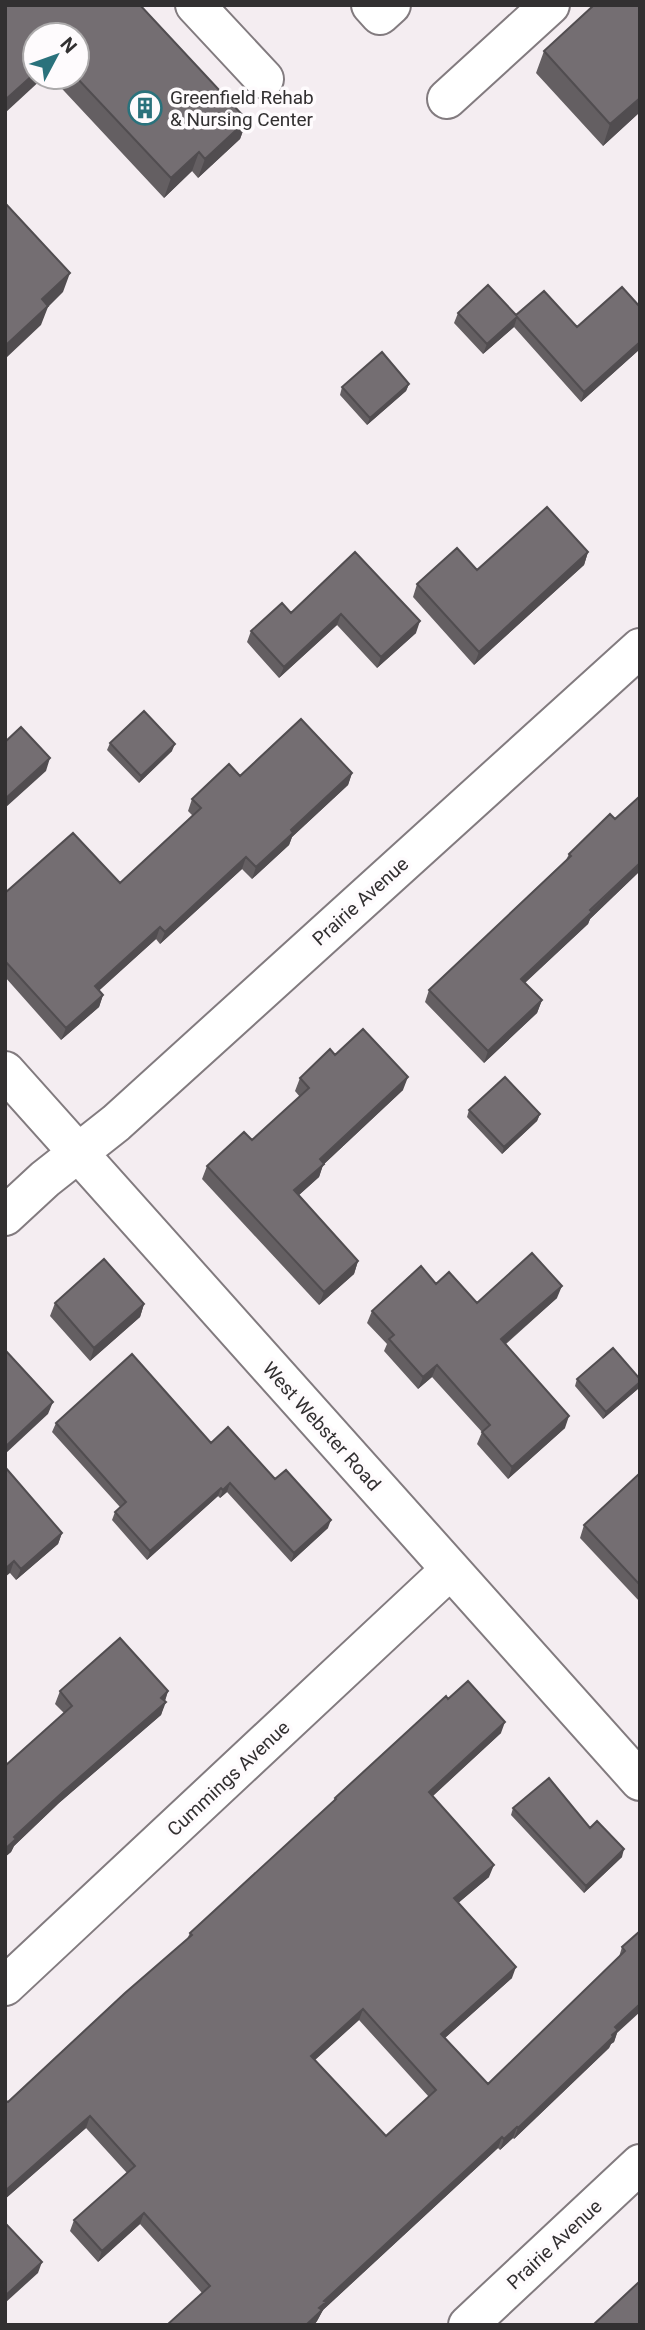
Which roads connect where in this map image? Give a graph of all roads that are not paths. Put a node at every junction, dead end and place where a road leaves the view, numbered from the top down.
1 (195, 5) edge
2 (371, 5) edge
3 (391, 5) edge
4 (550, 5) edge
5 (264, 79) dead end
6 (447, 99) dead end
7 (640, 648) edge
8 (5, 1071) edge
9 (79, 1153) junction
10 (5, 1216) edge
11 (450, 1570) junction
12 (640, 1781) edge
13 (5, 1986) edge
14 (640, 2164) edge
15 (468, 2325) edge

1 - 5 street
2 - 3 street
4 - 6 street
7 - 9 street, Prairie Avenue
8 - 9 street, West Webster Road
9 - 10 street, Prairie Avenue
9 - 11 street, West Webster Road
11 - 12 street, West Webster Road
11 - 13 street, Cummings Avenue
14 - 15 street, Prairie Avenue

